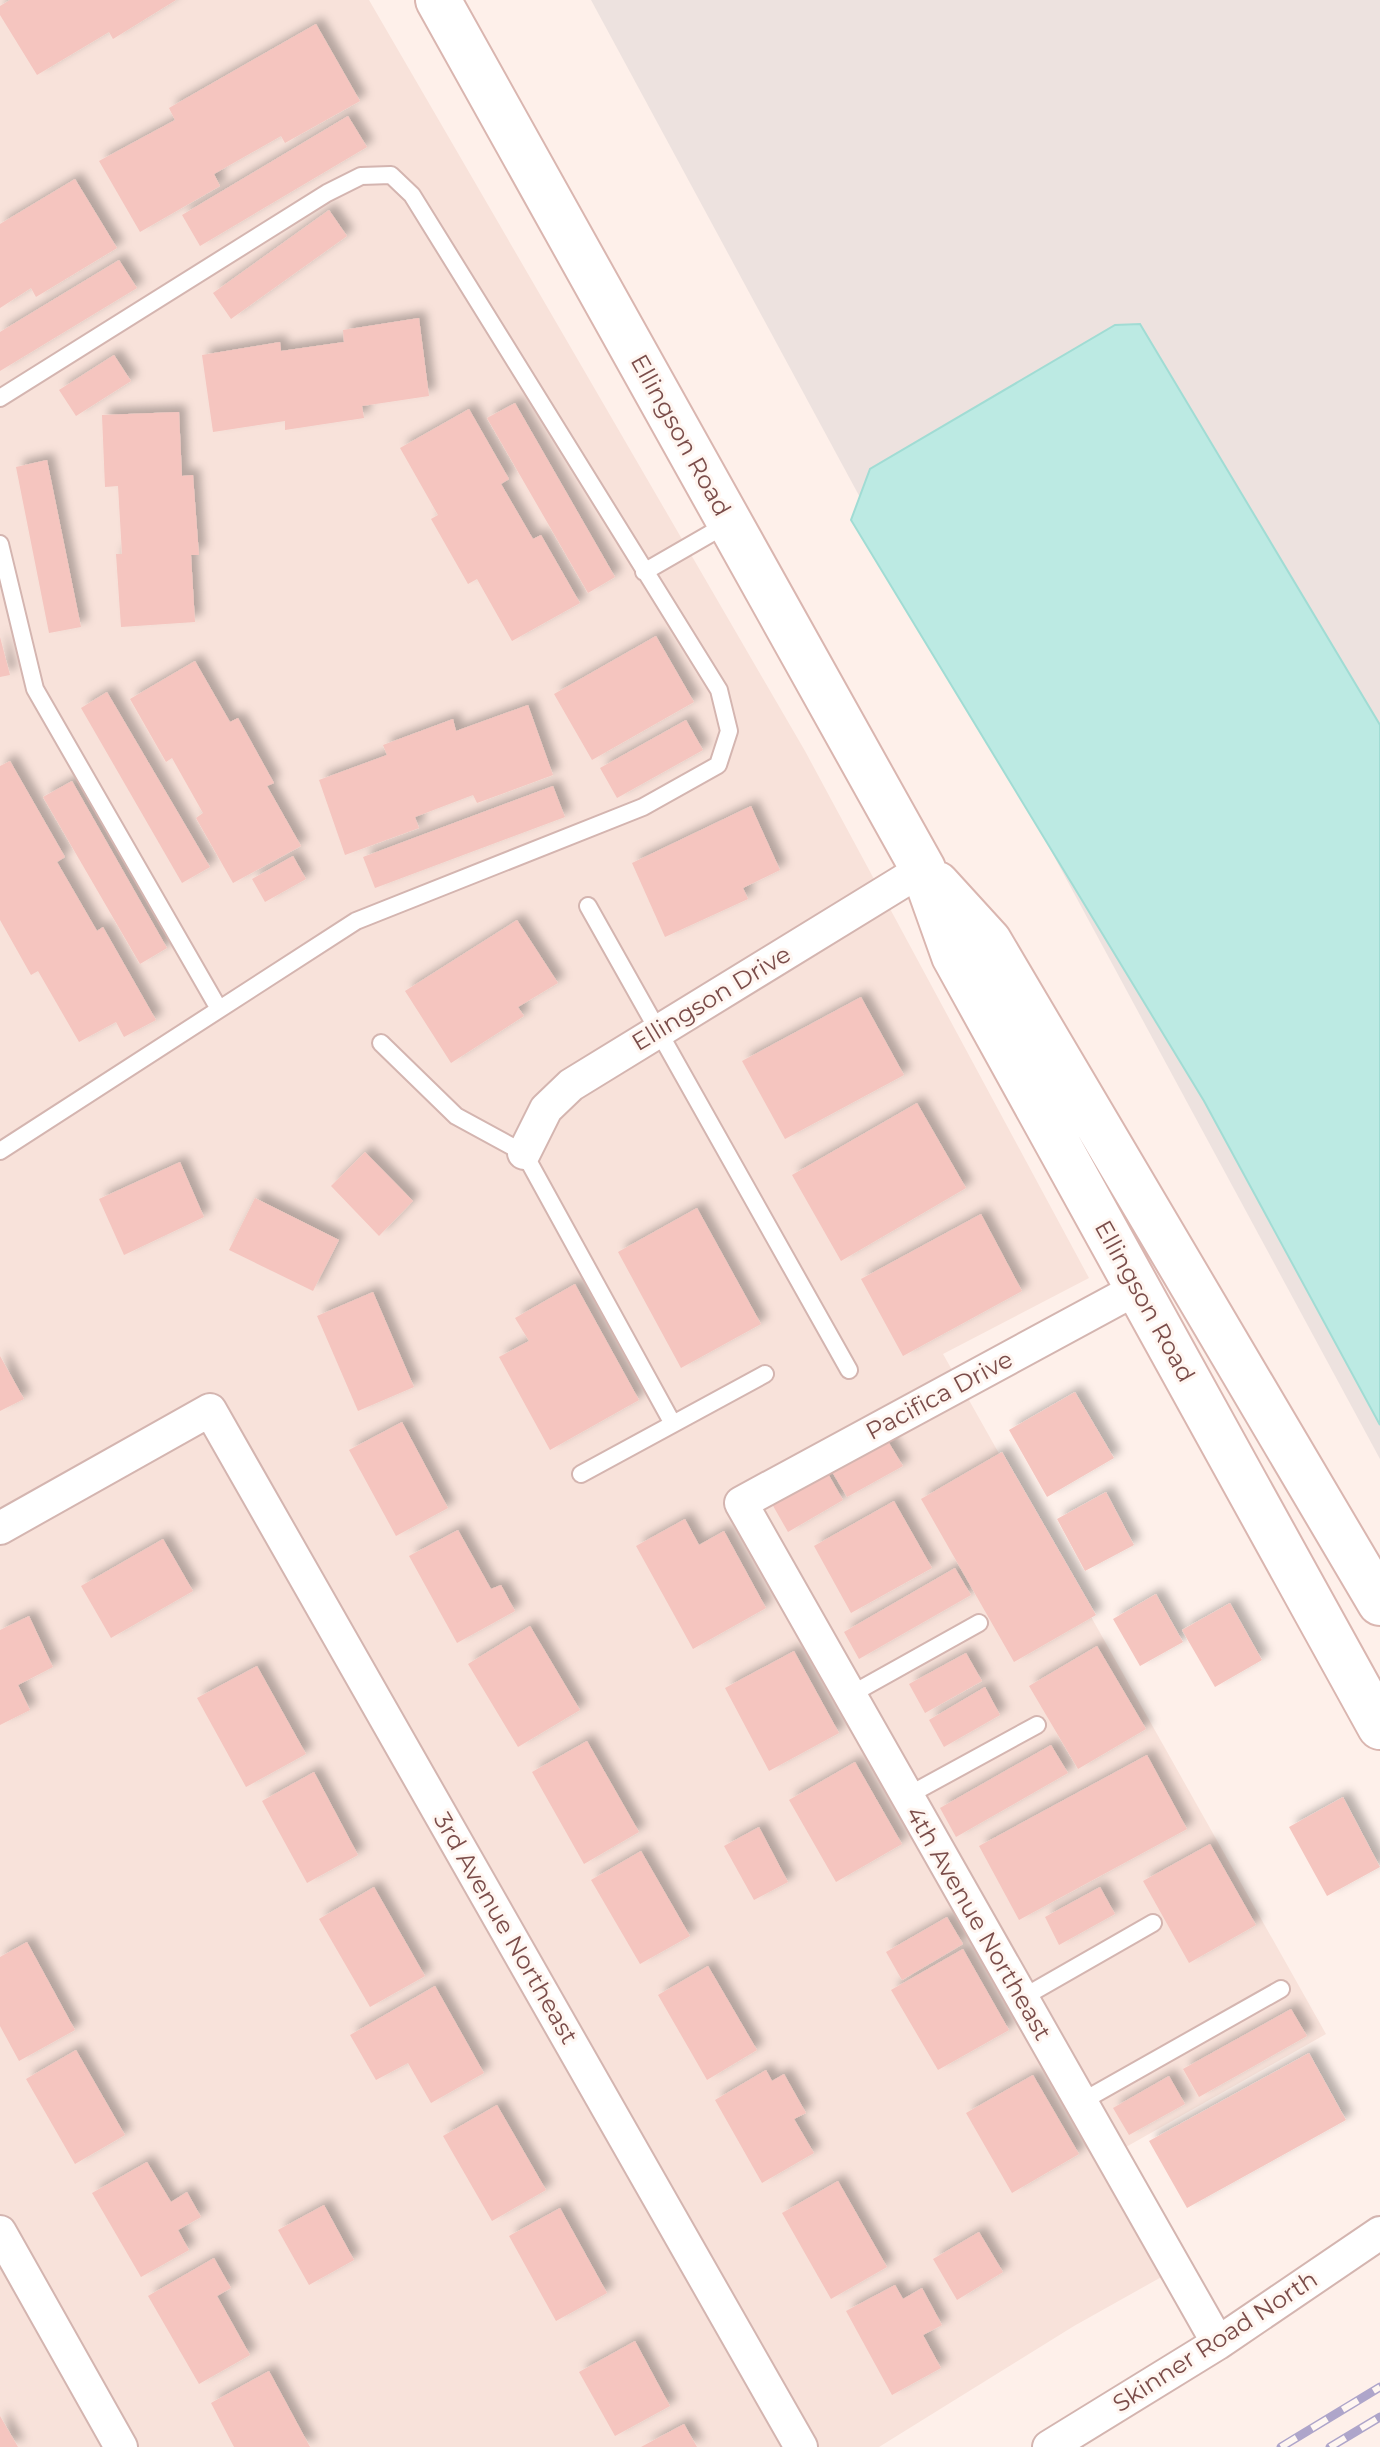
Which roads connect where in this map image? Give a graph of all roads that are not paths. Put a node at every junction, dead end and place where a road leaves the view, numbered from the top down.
1 (438, 0) edge
2 (0, 398) edge
3 (730, 523) junction
4 (0, 544) edge
5 (644, 572) junction
6 (923, 869) junction
7 (588, 906) dead end
8 (219, 1009) junction
9 (658, 1030) junction
10 (381, 1043) dead end
11 (0, 1151) edge
12 (524, 1153) junction
13 (1138, 1288) junction
14 (849, 1370) dead end
15 (765, 1374) dead end
16 (673, 1424) junction
17 (581, 1474) dead end
18 (741, 1503) joint
19 (0, 1528) edge
20 (1380, 1603) edge
21 (979, 1623) dead end
22 (850, 1695) junction
23 (1037, 1725) dead end
24 (1380, 1727) edge
25 (907, 1796) junction
26 (1153, 1923) dead end
27 (1281, 1989) dead end
28 (1022, 1998) junction
29 (1081, 2102) junction
30 (0, 2232) edge
31 (1380, 2233) edge
32 (1218, 2343) junction
33 (121, 2447) edge
34 (801, 2447) edge
35 (1049, 2447) edge

1 - 3 main road, Ellingson Road
2 - 5 lane
3 - 5 lane
3 - 6 main road, Ellingson Road
4 - 8 lane
5 - 8 lane
6 - 9 street, Ellingson Drive
6 - 13 main road, Ellingson Road
6 - 20 main road, Ellingson Road
7 - 9 lane
8 - 11 lane
9 - 12 street, Ellingson Drive
9 - 14 lane
10 - 12 lane
12 - 16 lane
13 - 18 street, Pacifica Drive
13 - 24 main road, Ellingson Road
15 - 16 lane
16 - 17 lane
18 - 22 street, 4th Avenue Northeast
19 - 34 street, 3rd Avenue Northeast
21 - 22 lane
22 - 25 street, 4th Avenue Northeast
23 - 25 lane
25 - 28 street, 4th Avenue Northeast
26 - 28 lane
27 - 29 lane
28 - 29 street, 4th Avenue Northeast
29 - 32 street, 4th Avenue Northeast
30 - 33 street
31 - 32 street, Skinner Road North
32 - 35 street, Skinner Road North

